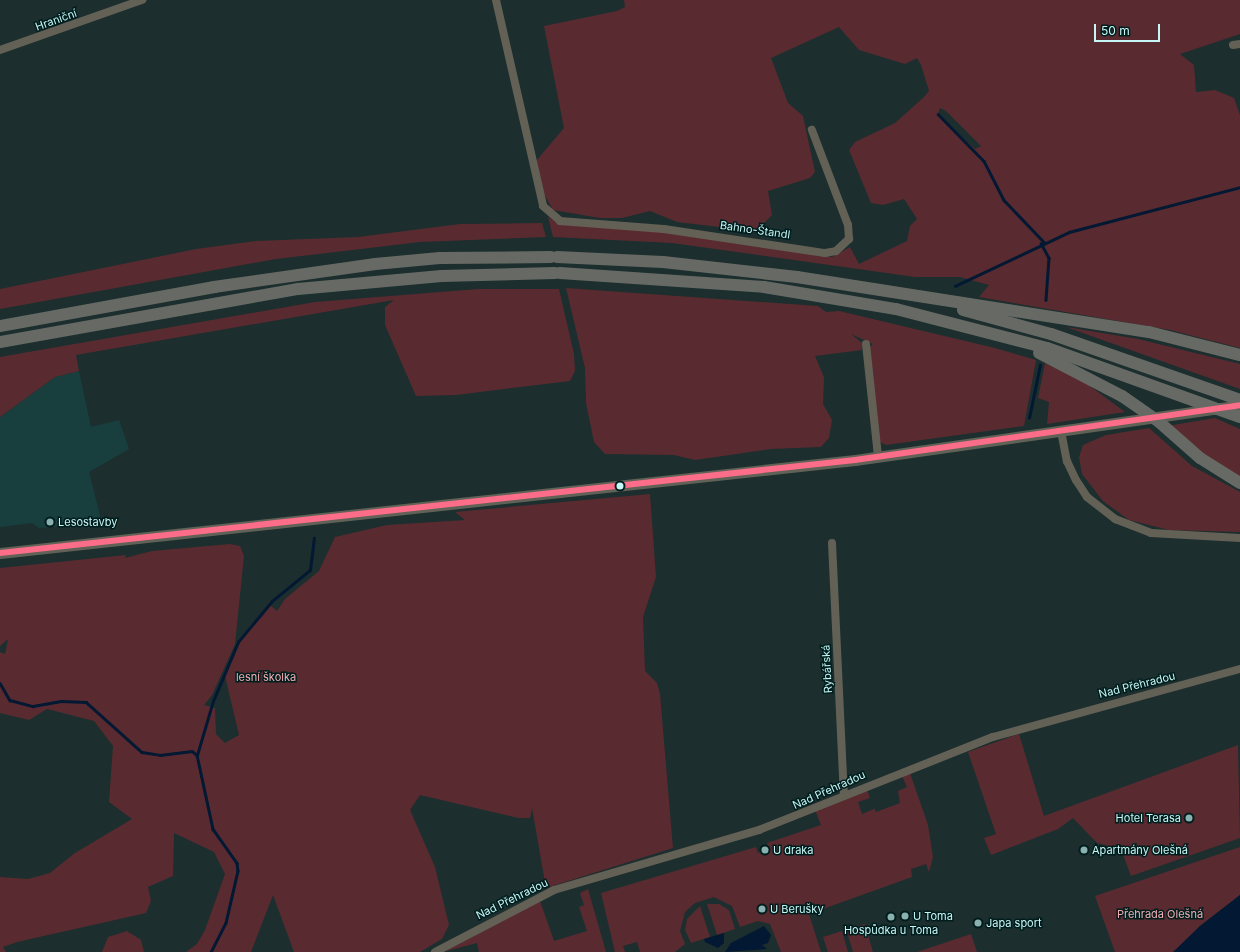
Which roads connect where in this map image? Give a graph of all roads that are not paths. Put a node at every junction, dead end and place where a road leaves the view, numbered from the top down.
1 (142, 0) edge
2 (496, 0) edge
3 (0, 50) edge
4 (812, 130) dead end
5 (874, 290) junction
6 (953, 322) junction
7 (0, 326) edge
8 (0, 342) edge
9 (866, 344) dead end
10 (1240, 354) edge
11 (1240, 400) edge
12 (1240, 405) edge
13 (1240, 417) edge
14 (1061, 431) junction
15 (878, 456) junction
16 (1240, 483) edge
17 (1240, 538) edge
18 (832, 543) dead end
19 (0, 552) edge
20 (1240, 668) edge
21 (844, 794) junction
22 (435, 952) edge

1 - 3 street, Hraniční
2 - 4 street, Bahno-Štandl
5 - 7 highway
5 - 10 highway
5 - 11 highway
6 - 8 highway
6 - 13 highway
6 - 16 highway
9 - 15 street
12 - 14 main road
14 - 15 main road
14 - 17 street
15 - 19 main road
18 - 21 street, Rybářská
20 - 21 street, Nad Přehradou
21 - 22 street, Nad Přehradou

